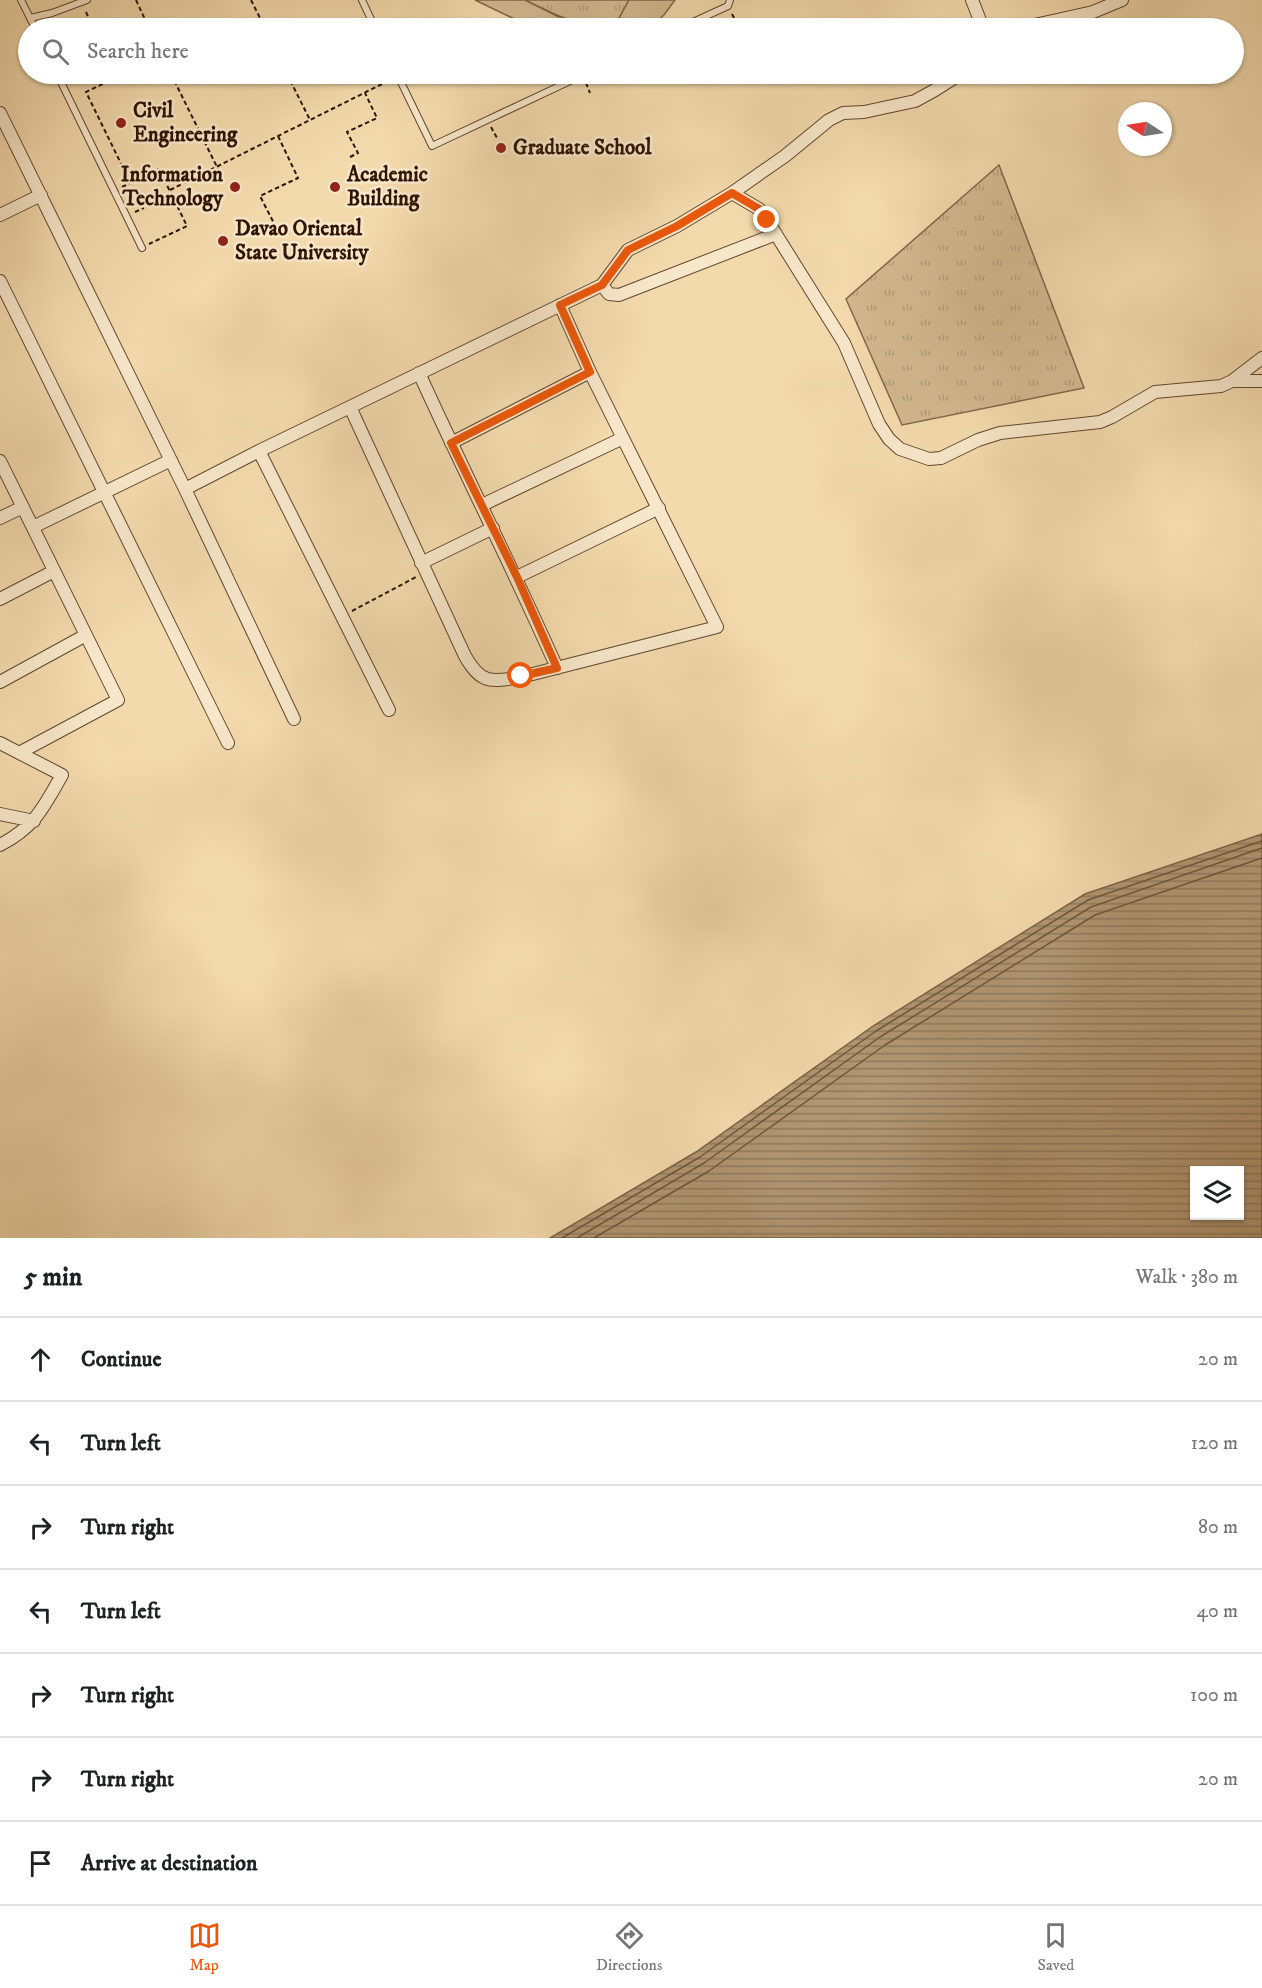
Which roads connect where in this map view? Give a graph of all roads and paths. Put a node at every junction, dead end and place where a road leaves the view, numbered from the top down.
1 (21, 0) edge
2 (136, 0) edge
3 (251, 0) edge
4 (362, 0) edge
5 (730, 0) edge
6 (972, 0) edge
7 (1122, 0) edge
8 (84, 1) edge
9 (30, 18) joint
10 (90, 18) edge
11 (144, 18) edge
12 (260, 18) edge
13 (370, 18) edge
14 (702, 18) edge
15 (979, 18) edge
16 (1066, 18) edge
17 (62, 84) edge
18 (100, 84) edge
19 (176, 84) edge
20 (292, 84) edge
21 (382, 84) edge
22 (402, 84) edge
23 (564, 84) edge
24 (943, 84) edge
25 (365, 93) junction
26 (0, 113) edge
27 (310, 120) junction
28 (278, 136) junction
29 (350, 157) dead end
30 (217, 166) junction
31 (222, 177) dead end
32 (130, 183) junction
33 (170, 190) junction
34 (114, 191) junction
35 (732, 193) junction
36 (41, 195) junction
37 (0, 215) edge
38 (290, 233) dead end
39 (776, 234) junction
40 (142, 248) joint
41 (0, 281) edge
42 (602, 285) junction
43 (560, 305) junction
44 (1258, 362) edge
45 (590, 372) junction
46 (419, 373) junction
47 (1232, 381) junction
48 (1262, 381) edge
49 (350, 407) junction
50 (624, 438) junction
51 (451, 443) junction
52 (259, 451) junction
53 (171, 460) junction
54 (0, 461) edge
55 (185, 489) junction
56 (105, 492) junction
57 (482, 505) junction
58 (23, 507) junction
59 (659, 508) junction
60 (0, 518) edge
61 (33, 527) junction
62 (493, 528) junction
63 (423, 568) junction
64 (54, 571) junction
65 (517, 577) junction
66 (0, 598) edge
67 (341, 616) junction
68 (86, 635) junction
69 (557, 668) junction
70 (0, 682) edge
71 (389, 710) dead end
72 (294, 719) dead end
73 (0, 743) edge
74 (228, 743) dead end
75 (19, 753) junction
76 (0, 814) edge
77 (34, 821) junction
78 (0, 845) edge

1 - 9 lane
2 - 11 path
3 - 12 path
4 - 13 lane
5 - 14 lane
6 - 15 street
7 - 16 street
8 - 9 lane
8 - 10 path
17 - 34 lane
18 - 32 path
19 - 30 path
20 - 27 path
21 - 25 path
22 - 23 lane
24 - 35 street
25 - 27 path
25 - 29 path
26 - 36 street
27 - 28 path
28 - 30 path
28 - 38 path
30 - 31 path
30 - 33 path
32 - 33 path
32 - 34 path
33 - 40 path
34 - 40 lane
35 - 39 street
35 - 42 street
36 - 37 street
36 - 53 street
39 - 42 street
39 - 47 street
41 - 56 street
42 - 43 street
43 - 45 street
43 - 46 street
44 - 47 street
44 - 48 street
45 - 50 street
45 - 51 street
46 - 49 street
46 - 51 street
47 - 48 street
49 - 52 street
49 - 63 street
50 - 57 street
50 - 59 street
51 - 57 street
52 - 55 street
52 - 67 street
53 - 55 street
53 - 56 street
54 - 58 street
55 - 72 street
56 - 61 street
56 - 74 street
57 - 62 street
58 - 60 street
58 - 61 street
59 - 65 street
59 - 69 street
61 - 64 street
62 - 63 street
62 - 65 street
63 - 67 path
63 - 69 street
64 - 66 street
64 - 68 street
65 - 69 street
67 - 71 street
68 - 70 street
68 - 75 street
73 - 75 street
75 - 77 street
76 - 77 street
77 - 78 street

